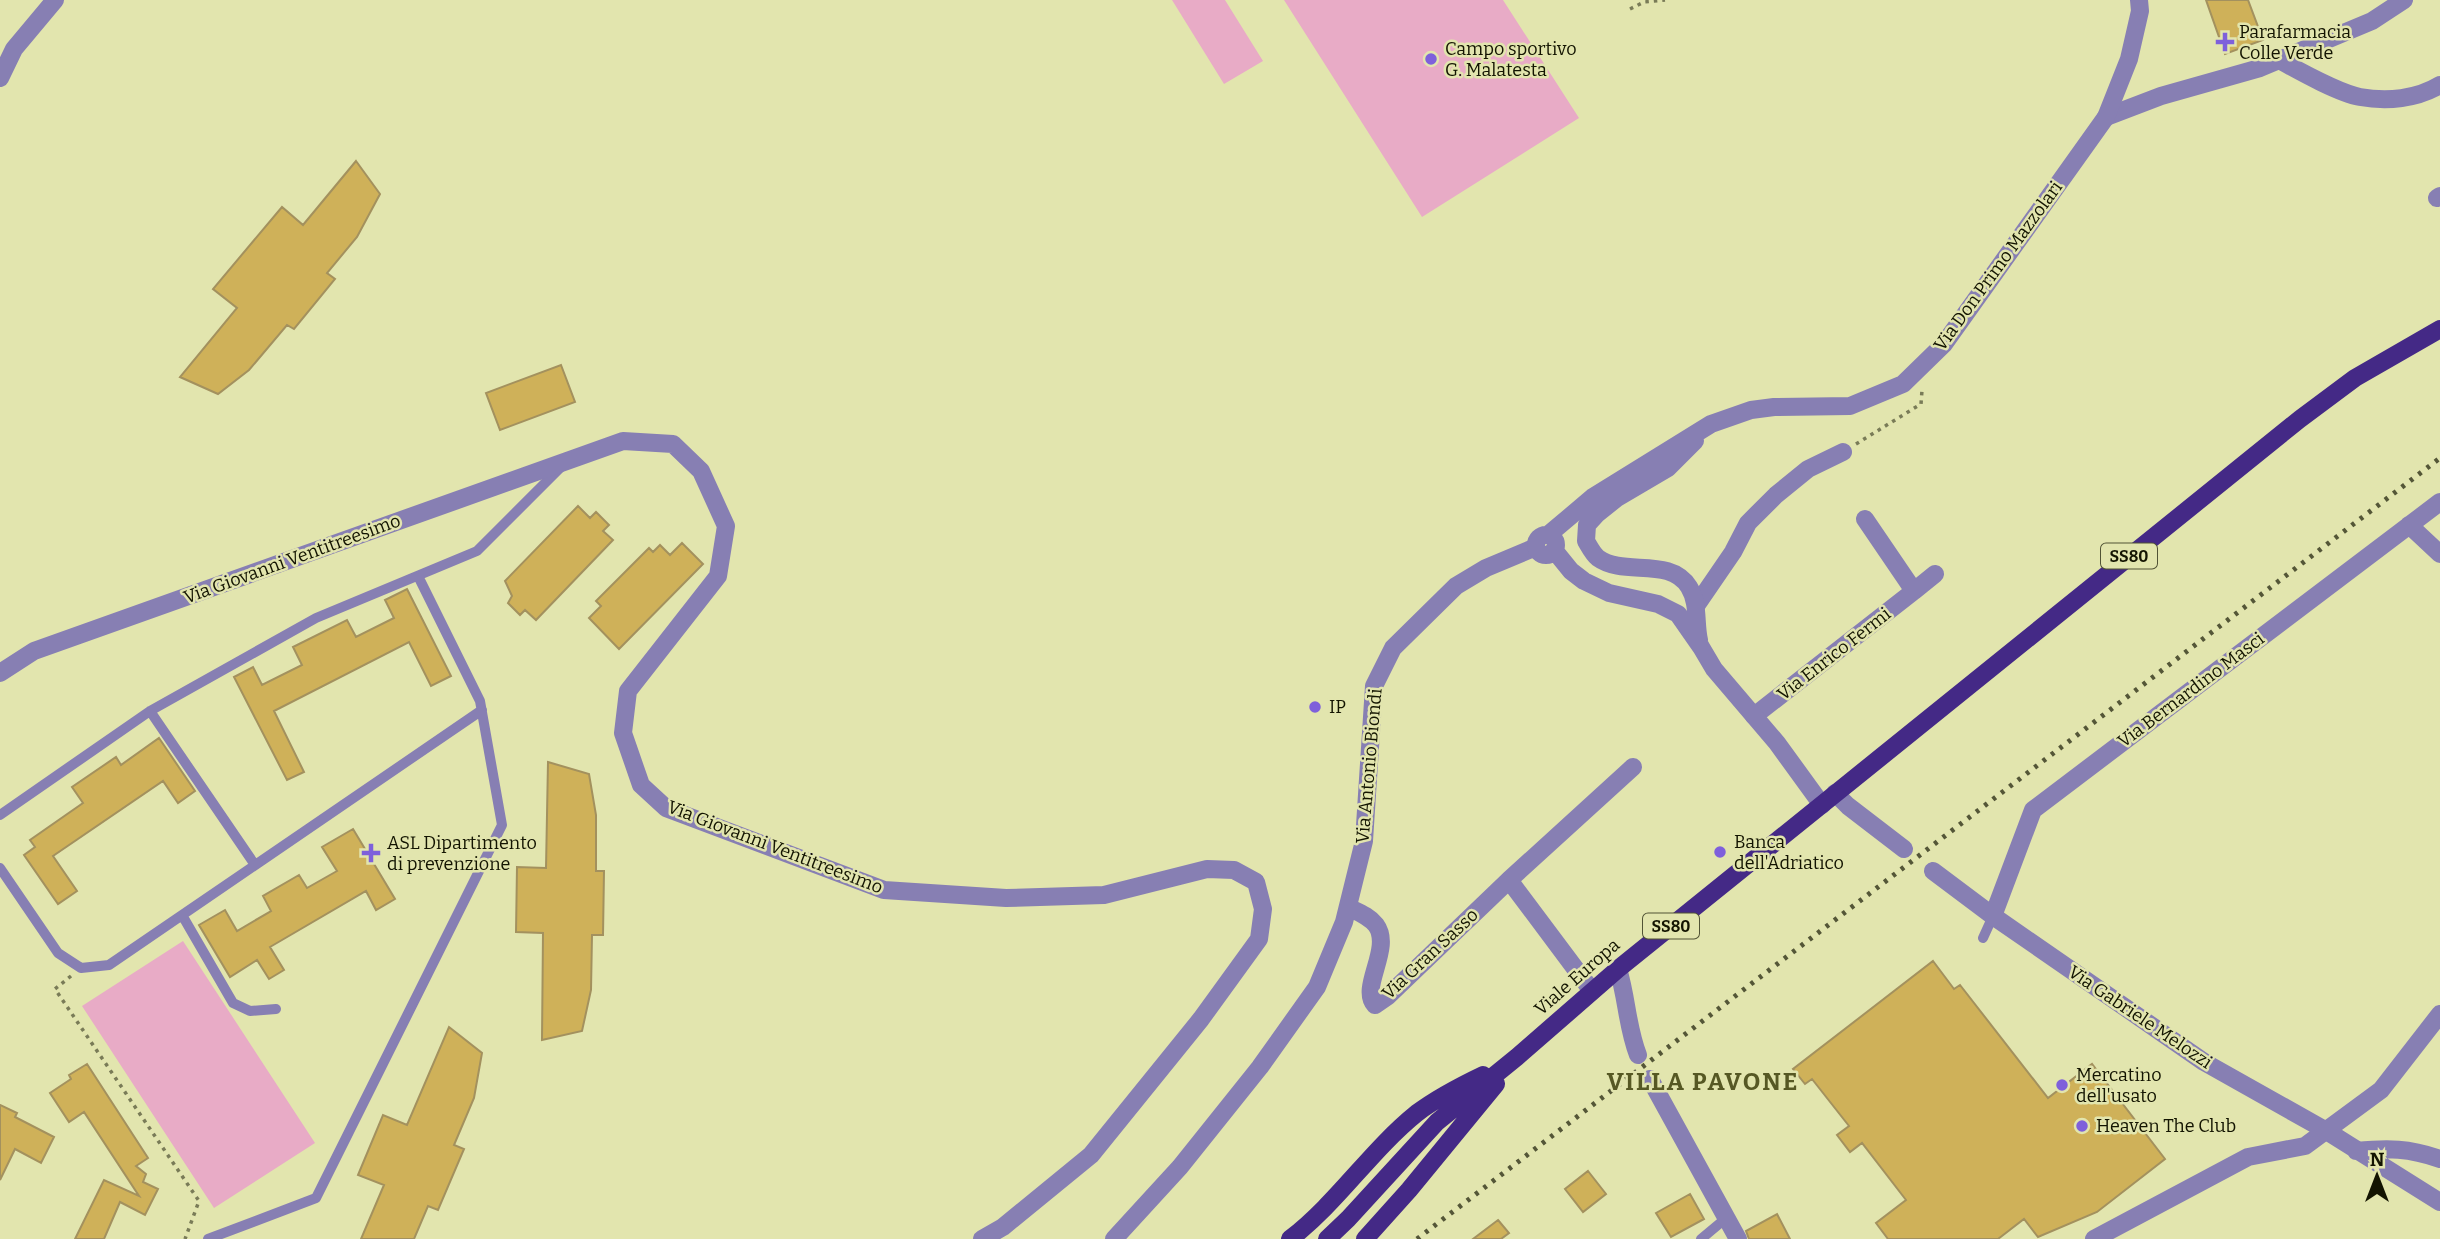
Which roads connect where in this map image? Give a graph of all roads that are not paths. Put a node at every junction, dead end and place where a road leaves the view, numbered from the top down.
1 (55, 0) edge
2 (2139, 0) edge
3 (2404, 0) edge
4 (2279, 60) junction
5 (0, 78) edge
6 (2440, 85) edge
7 (2106, 117) junction
8 (2440, 329) edge
9 (1711, 424) junction
10 (1843, 452) road end
11 (568, 461) junction
12 (2440, 502) edge
13 (1865, 519) dead end
14 (2409, 525) junction
15 (1546, 544) junction
16 (2440, 554) edge
17 (1935, 574) dead end
18 (418, 576) junction
19 (1914, 591) junction
20 (1696, 606) junction
21 (1701, 647) junction
22 (0, 673) edge
23 (482, 710) junction
24 (150, 711) junction
25 (1754, 716) junction
26 (1633, 767) dead end
27 (1828, 799) junction
28 (0, 815) edge
29 (1904, 849) dead end
30 (255, 865) junction
31 (0, 868) edge
32 (1933, 871) dead end
33 (1509, 880) junction
34 (1348, 907) junction
35 (181, 915) junction
36 (1993, 916) junction
37 (1983, 938) dead end
38 (1618, 969) junction
39 (1592, 991) junction
40 (276, 1009) dead end
41 (2440, 1014) edge
42 (1638, 1055) dead end
43 (1517, 1057) junction
44 (1650, 1079) dead end
45 (2325, 1130) junction
46 (2356, 1150) junction
47 (2440, 1158) edge
48 (2440, 1202) edge
49 (1725, 1219) junction
50 (1294, 1236) edge
51 (208, 1239) edge
52 (982, 1239) edge
53 (1114, 1239) edge
54 (1327, 1239) edge
55 (1365, 1239) edge
56 (1701, 1239) edge
57 (1738, 1239) edge
58 (2094, 1239) edge

1 - 5 street
2 - 7 street
3 - 4 street
4 - 6 street
4 - 7 street
7 - 9 street, Via Don Primo Mazzolari
8 - 27 main road, SS80
9 - 15 street, Via Don Primo Mazzolari
9 - 20 street, Via Don Primo Mazzolari
10 - 20 street
11 - 18 lane
11 - 22 street, Via Giovanni Ventitreesimo
11 - 52 street, Via Giovanni Ventitreesimo
12 - 14 street, Via Bernardino Masci
13 - 19 street
14 - 16 street
14 - 36 street, Via Bernardino Masci
15 - 21 street, Via Don Primo Mazzolari
15 - 34 street, Via Antonio Biondi
17 - 19 street, Via Enrico Fermi
18 - 23 lane
18 - 24 lane
19 - 25 street, Via Enrico Fermi
20 - 21 street, Via Don Primo Mazzolari
21 - 25 street, Via Don Primo Mazzolari
23 - 30 lane
23 - 51 lane
24 - 28 lane
24 - 30 lane
25 - 27 street, Via Don Primo Mazzolari
26 - 33 street, Via Gran Sasso
27 - 29 street, Via Don Primo Mazzolari
27 - 38 main road, Viale Europa / SS80
30 - 35 lane
31 - 35 lane
32 - 36 street, Via Gabriele Melozzi
33 - 34 street, Via Gran Sasso
33 - 39 street
34 - 53 street, Via Antonio Biondi
35 - 40 lane
36 - 37 lane
36 - 45 street, Via Gabriele Melozzi
38 - 39 main road, Viale Europa / SS80
38 - 42 street
39 - 43 main road, Viale Europa / SS80
41 - 45 street
43 - 50 main road, Viale Europa / SS80
43 - 54 main road, Viale Europa / SS80
43 - 55 main road, Viale Europa / SS80
44 - 49 street
45 - 46 street, Via Gabriele Melozzi
45 - 58 street
46 - 47 street
46 - 48 street, Via Gabriele Melozzi
49 - 56 lane
49 - 57 street

